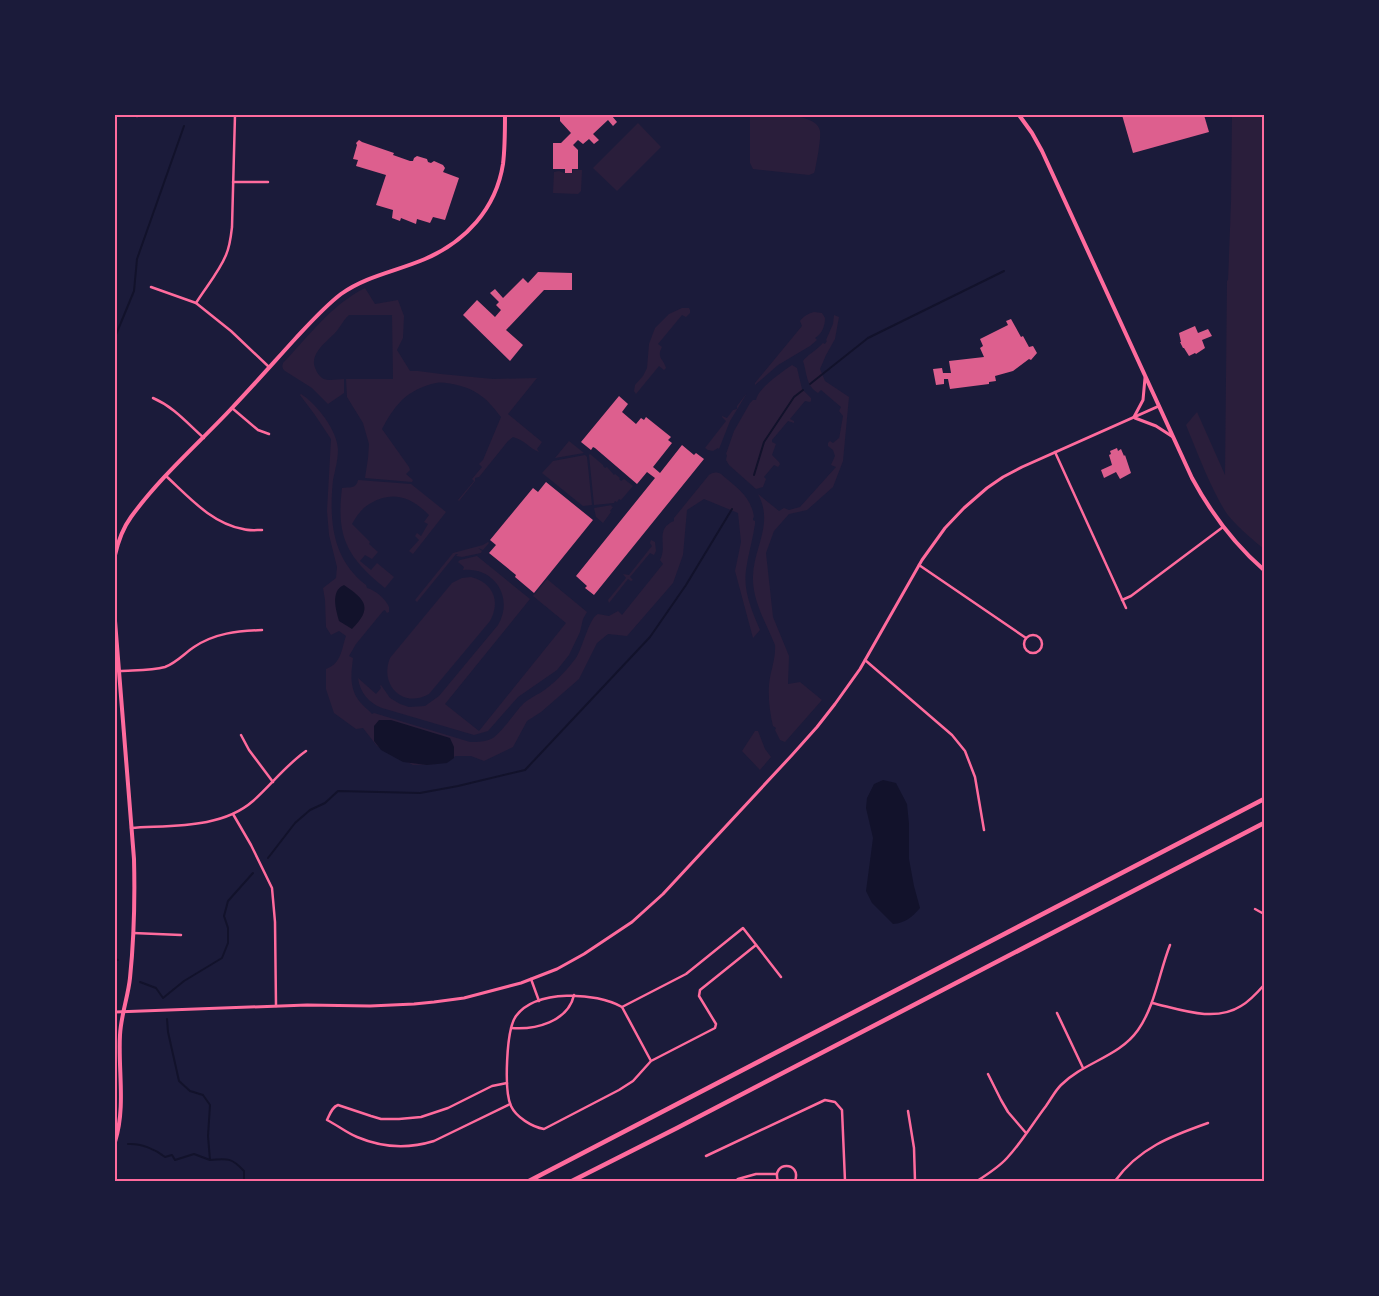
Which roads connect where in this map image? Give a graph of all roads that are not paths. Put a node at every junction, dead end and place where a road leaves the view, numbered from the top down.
1 (235, 115) edge
2 (505, 115) edge
3 (1019, 115) edge
4 (233, 182) junction
5 (268, 182) dead end
6 (151, 287) dead end
7 (196, 303) junction
8 (270, 367) junction
9 (1145, 374) junction
10 (153, 398) dead end
11 (1159, 406) junction
12 (232, 408) junction
13 (1134, 417) junction
14 (269, 434) dead end
15 (204, 438) junction
16 (1174, 438) junction
17 (1055, 452) junction
18 (166, 476) junction
19 (1223, 527) junction
20 (262, 530) dead end
21 (115, 555) edge
22 (919, 565) junction
23 (1264, 570) edge
24 (1122, 600) junction
25 (1126, 608) dead end
26 (115, 621) edge
27 (262, 630) dead end
28 (1026, 638) junction
29 (865, 660) junction
30 (119, 671) junction
31 (241, 735) dead end
32 (306, 751) dead end
33 (273, 782) junction
34 (1264, 799) edge
35 (233, 814) junction
36 (1264, 822) edge
37 (132, 828) junction
38 (984, 830) dead end
39 (1255, 909) dead end
40 (1264, 914) edge
41 (133, 933) junction
42 (181, 935) dead end
43 (756, 945) junction
44 (1170, 945) dead end
45 (781, 977) dead end
46 (531, 979) junction
47 (1264, 985) edge
48 (574, 995) junction
49 (539, 1002) junction
50 (1152, 1003) junction
51 (276, 1006) junction
52 (622, 1007) junction
53 (115, 1012) edge
54 (123, 1012) junction
55 (1057, 1013) dead end
56 (511, 1028) junction
57 (651, 1061) junction
58 (1083, 1068) junction
59 (988, 1074) dead end
60 (507, 1084) junction
61 (510, 1104) junction
62 (908, 1111) dead end
63 (1208, 1123) dead end
64 (1026, 1133) junction
65 (115, 1142) edge
66 (706, 1156) dead end
67 (776, 1174) junction
68 (529, 1181) edge
69 (572, 1181) edge
70 (736, 1181) edge
71 (778, 1181) edge
72 (795, 1181) edge
73 (845, 1181) edge
74 (915, 1181) edge
75 (977, 1181) edge
76 (1115, 1181) edge

1 - 4 street
2 - 8 main road
3 - 9 main road
4 - 5 street
4 - 7 street
6 - 7 street
7 - 8 street
8 - 12 main road
9 - 11 main road
9 - 13 street
10 - 15 street
11 - 13 street
11 - 16 main road
12 - 14 street
12 - 15 main road
13 - 16 street
13 - 17 street
15 - 18 main road
16 - 19 main road
17 - 22 street
17 - 24 street
18 - 20 street
18 - 21 main road
19 - 23 main road
19 - 24 street
22 - 28 street
22 - 29 street
24 - 25 street
26 - 30 main road
27 - 30 street
28 - 28 street
29 - 38 street
29 - 46 street
30 - 37 main road
31 - 33 street
32 - 33 street
33 - 35 street
34 - 68 highway
35 - 37 street
35 - 51 street
36 - 69 highway
37 - 41 main road
39 - 40 street
41 - 42 street
41 - 54 main road
43 - 45 street
43 - 52 street
43 - 57 street
44 - 50 street
46 - 49 street
46 - 51 street
47 - 50 street
48 - 49 street
48 - 52 street
48 - 56 street
49 - 56 street
50 - 58 street
51 - 54 street
52 - 57 street
53 - 54 street
54 - 65 main road
55 - 58 street
56 - 60 street
57 - 61 street
58 - 64 street
59 - 64 street
60 - 61 street
60 - 61 street
62 - 74 street
63 - 76 street
64 - 75 street
66 - 73 street
67 - 70 street
67 - 71 street
67 - 72 street

